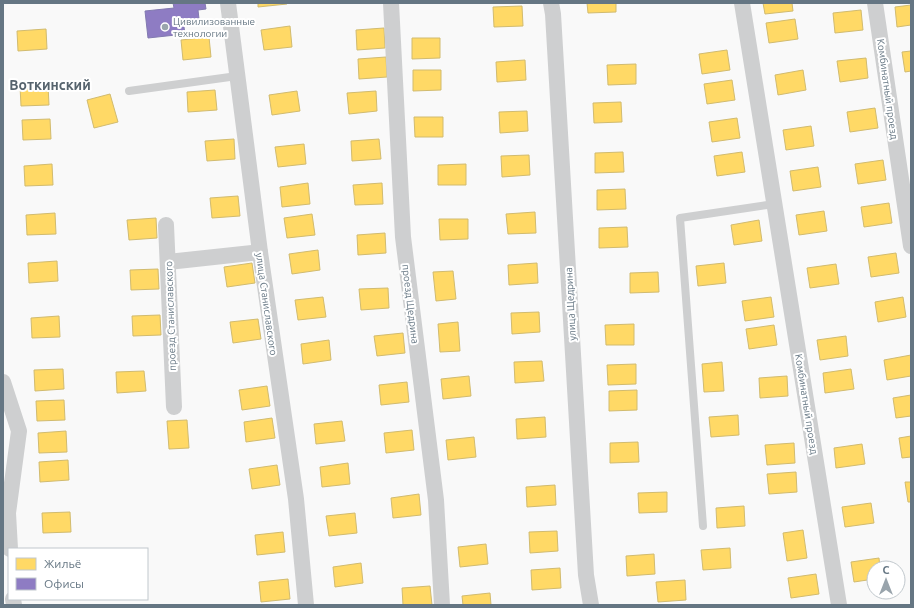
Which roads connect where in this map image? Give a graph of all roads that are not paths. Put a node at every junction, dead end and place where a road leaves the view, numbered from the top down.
1 (228, 3) edge
2 (391, 3) edge
3 (551, 3) edge
4 (742, 3) edge
5 (875, 3) edge
6 (237, 76) junction
7 (129, 91) dead end
8 (774, 204) junction
9 (166, 225) dead end
10 (911, 246) edge
11 (260, 252) junction
12 (168, 262) junction
13 (3, 382) edge
14 (174, 407) dead end
15 (703, 526) dead end
16 (10, 548) edge
17 (306, 605) edge
18 (442, 605) edge
19 (591, 605) edge
20 (839, 605) edge

1 - 6 street, улица Станиславского
2 - 18 street, проезд Щедрина
3 - 19 street, улица Щедрина
4 - 8 street, Комбинатный проезд
5 - 10 street, Комбинатный проезд
6 - 7 lane
6 - 11 street, улица Станиславского
8 - 15 lane
8 - 20 street, Комбинатный проезд
9 - 12 street, проезд Станиславского
11 - 12 street
11 - 17 street, улица Станиславского
12 - 14 street, проезд Станиславского
13 - 16 street

